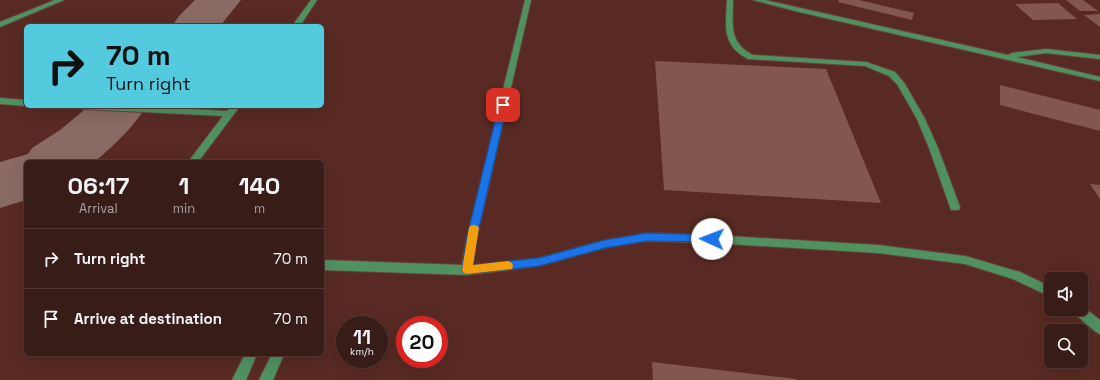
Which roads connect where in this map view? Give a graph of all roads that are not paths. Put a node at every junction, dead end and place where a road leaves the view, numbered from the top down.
1 (61, 0) edge
2 (314, 0) edge
3 (528, 0) edge
4 (730, 0) edge
5 (756, 0) edge
6 (297, 24) edge
7 (0, 25) edge
8 (1006, 56) junction
9 (1100, 56) edge
10 (1100, 79) edge
11 (0, 101) edge
12 (24, 103) edge
13 (119, 108) edge
14 (234, 108) edge
15 (230, 114) junction
16 (195, 160) edge
17 (955, 207) dead end
18 (324, 265) edge
19 (467, 270) junction
20 (1044, 289) edge
21 (1086, 316) edge
22 (1100, 329) edge
23 (250, 356) edge
24 (277, 356) edge
25 (239, 380) edge
26 (266, 380) edge

1 - 7 lane
2 - 6 lane
3 - 19 lane
4 - 17 lane
5 - 8 lane
8 - 9 lane
8 - 10 lane
11 - 12 lane
13 - 15 lane
14 - 15 lane
15 - 16 lane
18 - 19 lane
19 - 20 lane
21 - 22 lane
23 - 25 lane
24 - 26 lane

